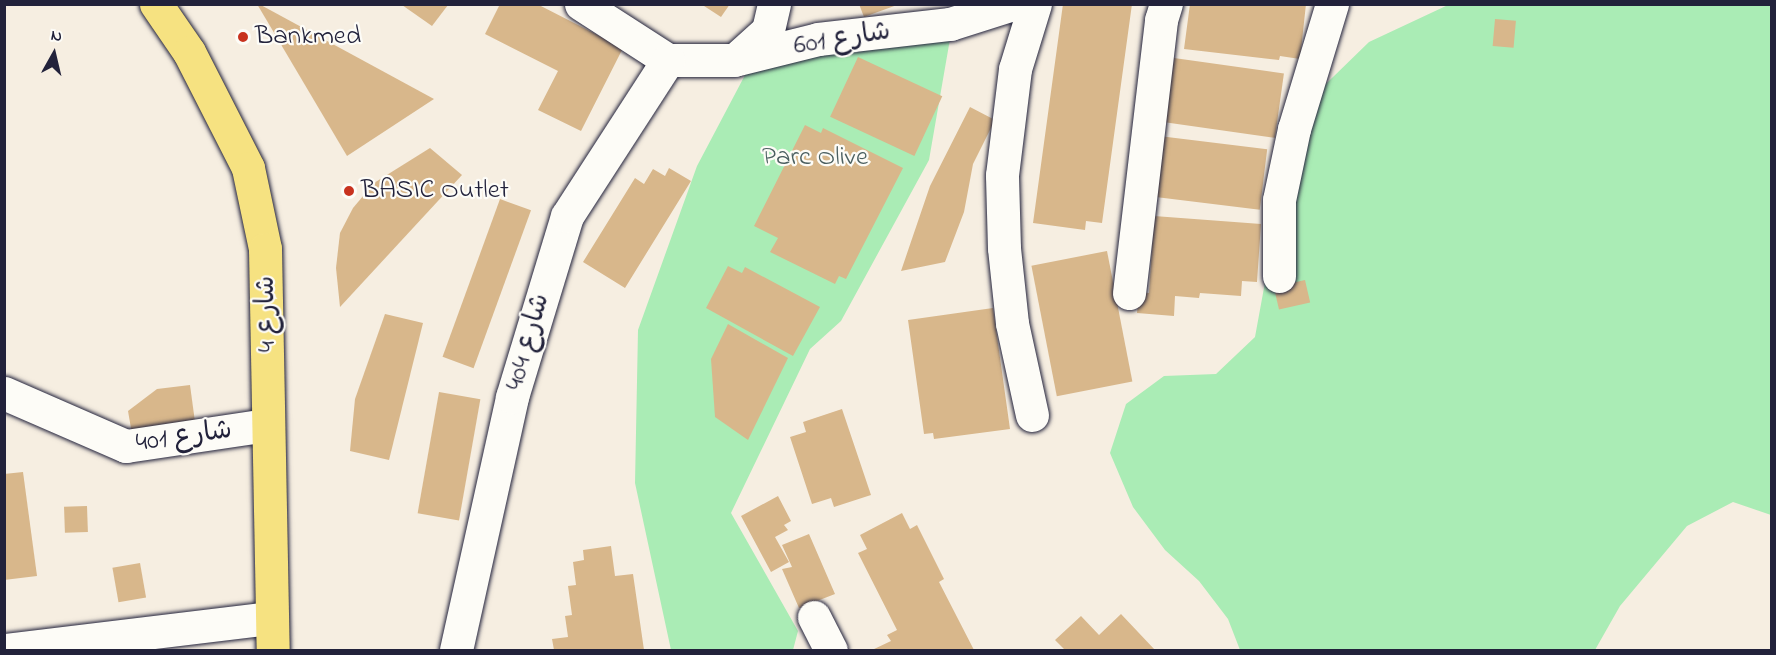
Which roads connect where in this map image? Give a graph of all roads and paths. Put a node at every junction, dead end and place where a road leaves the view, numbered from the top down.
1 (156, 4) edge
2 (581, 4) edge
3 (774, 4) edge
4 (1013, 4) edge
5 (1035, 4) edge
6 (1166, 4) edge
7 (1332, 4) edge
8 (668, 60) junction
9 (734, 60) junction
10 (1279, 276) dead end
11 (1129, 293) dead end
12 (4, 393) edge
13 (1032, 416) dead end
14 (267, 424) junction
15 (814, 617) dead end
16 (271, 618) junction
17 (6, 651) edge
18 (273, 651) edge
19 (456, 651) edge
20 (831, 651) edge

1 - 14 main road, شارع 4
2 - 8 street
3 - 9 street
4 - 9 street, شارع 601
5 - 13 street
6 - 11 street
7 - 10 street
8 - 9 street, شارع 601
8 - 19 street, شارع 404
12 - 14 street, شارع 401
14 - 16 main road, شارع 4
15 - 20 street
16 - 17 street
16 - 18 main road, شارع 4

